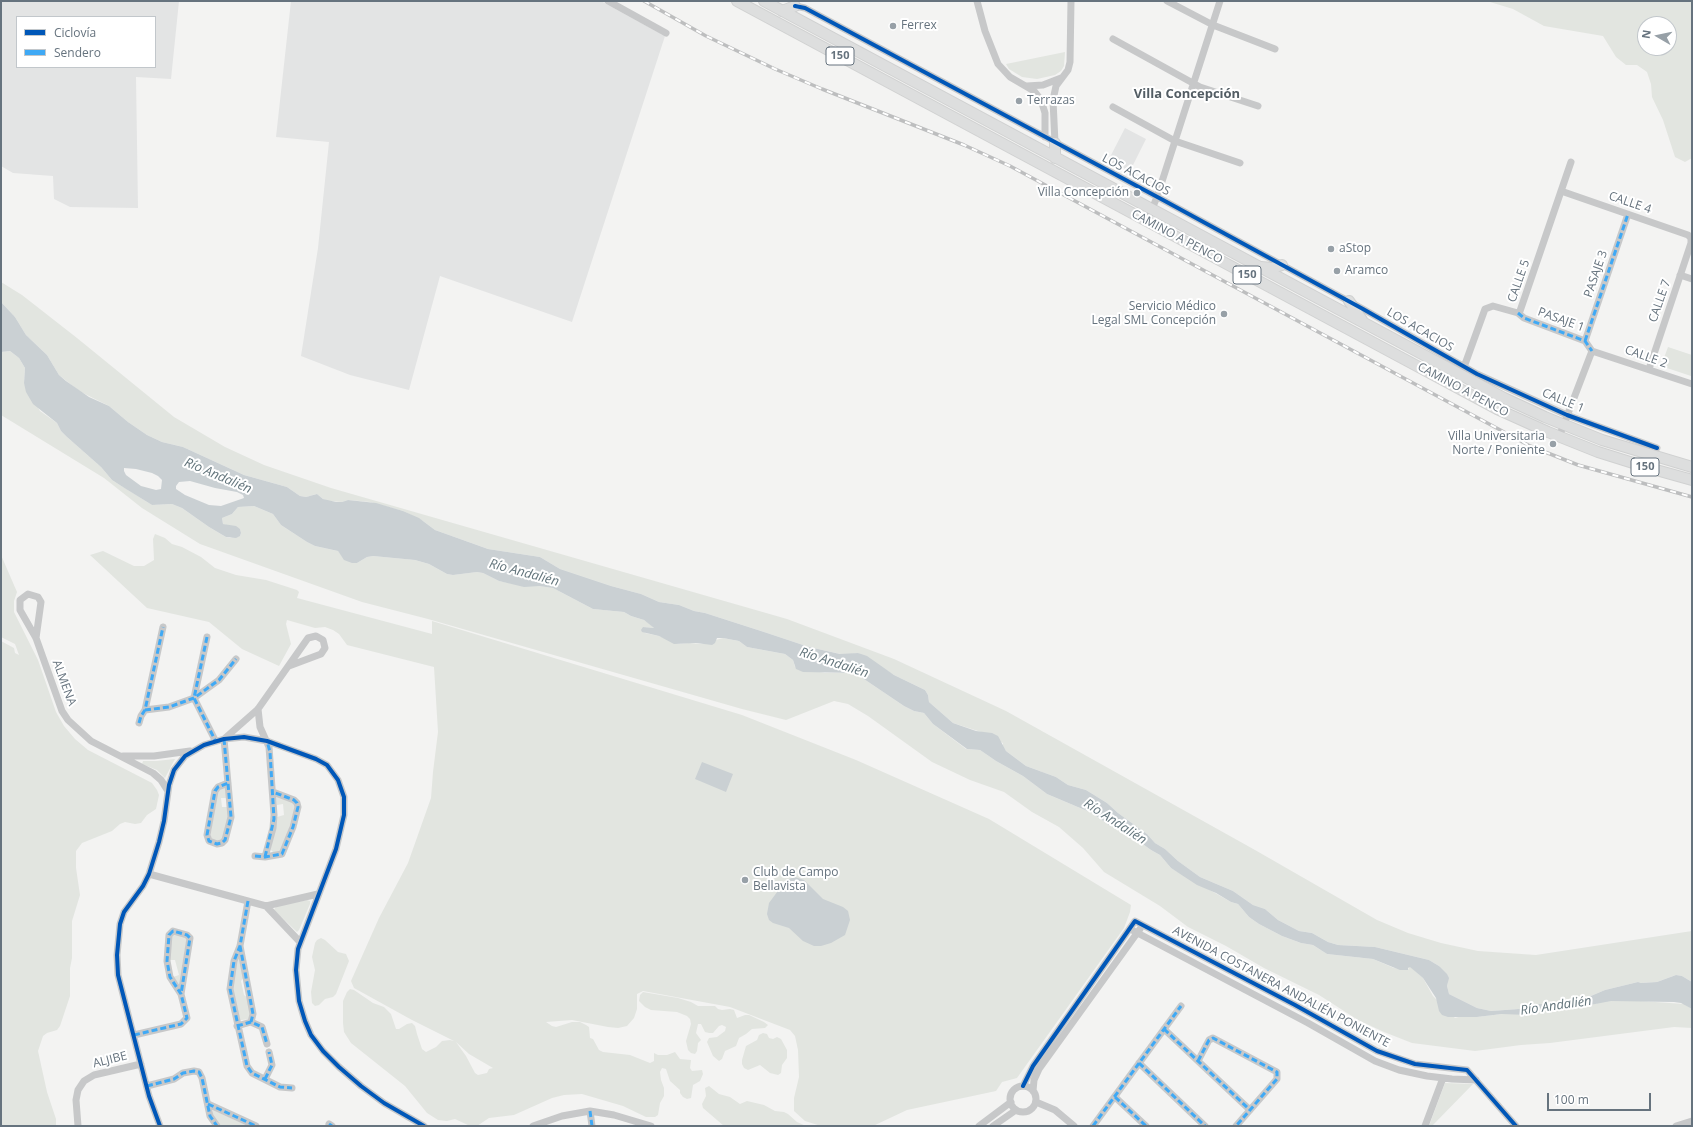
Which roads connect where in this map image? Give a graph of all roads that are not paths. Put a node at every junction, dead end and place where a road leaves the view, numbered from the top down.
1 (608, 1) edge
2 (737, 1) edge
3 (764, 1) edge
4 (977, 1) edge
5 (1071, 1) edge
6 (1167, 1) edge
7 (1220, 1) edge
8 (795, 6) joint
9 (782, 11) junction
10 (1213, 25) junction
11 (666, 33) dead end
12 (1113, 39) dead end
13 (1275, 49) dead end
14 (1061, 78) junction
15 (1193, 84) junction
16 (1027, 86) junction
17 (1258, 106) dead end
18 (1113, 107) dead end
19 (1045, 137) junction
20 (1175, 141) junction
21 (1055, 143) junction
22 (1055, 158) junction
23 (1571, 162) dead end
24 (1240, 164) dead end
25 (1561, 191) junction
26 (1157, 197) junction
27 (1152, 209) junction
28 (1628, 214) junction
29 (1147, 221) junction
30 (1691, 238) edge
31 (1282, 265) junction
32 (1257, 266) junction
33 (1680, 275) junction
34 (1692, 279) edge
35 (1349, 302) junction
36 (1518, 313) junction
37 (1366, 325) junction
38 (1585, 341) junction
39 (1592, 351) junction
40 (1464, 367) junction
41 (1649, 370) junction
42 (1692, 384) edge
43 (1568, 414) junction
44 (1564, 425) junction
45 (1559, 437) junction
46 (1657, 448) dead end
47 (1692, 467) edge
48 (1692, 480) edge
49 (164, 627) dead end
50 (206, 637) dead end
51 (36, 638) junction
52 (236, 659) dead end
53 (289, 666) junction
54 (194, 698) junction
55 (258, 709) junction
56 (145, 710) junction
57 (139, 724) dead end
58 (224, 739) junction
59 (215, 740) junction
60 (267, 741) junction
61 (194, 750) junction
62 (120, 756) junction
63 (228, 783) junction
64 (168, 790) junction
65 (272, 792) junction
66 (256, 856) dead end
67 (265, 857) junction
68 (149, 874) junction
69 (318, 894) junction
70 (248, 901) junction
71 (266, 906) junction
72 (1143, 925) junction
73 (1130, 929) junction
74 (1138, 933) junction
75 (300, 942) junction
76 (240, 946) junction
77 (181, 994) junction
78 (1180, 1006) dead end
79 (251, 1022) junction
80 (237, 1026) junction
81 (1164, 1029) junction
82 (134, 1035) junction
83 (267, 1044) dead end
84 (269, 1052) dead end
85 (1198, 1061) junction
86 (1139, 1063) junction
87 (141, 1064) junction
88 (1443, 1078) junction
89 (265, 1080) junction
90 (1476, 1080) junction
91 (147, 1086) junction
92 (1023, 1086) junction
93 (292, 1088) dead end
94 (1033, 1091) junction
95 (1115, 1097) junction
96 (1011, 1102) junction
97 (1036, 1102) junction
98 (208, 1104) junction
99 (1016, 1110) junction
100 (1250, 1110) junction
101 (590, 1111) junction
102 (1692, 1121) edge
103 (78, 1126) edge
104 (160, 1126) edge
105 (217, 1126) edge
106 (256, 1126) edge
107 (424, 1126) edge
108 (533, 1126) edge
109 (592, 1126) edge
110 (651, 1126) edge
111 (979, 1126) edge
112 (993, 1126) edge
113 (1074, 1126) edge
114 (1093, 1126) edge
115 (1146, 1126) edge
116 (1205, 1126) edge
117 (1236, 1126) edge
118 (1425, 1126) edge
119 (1516, 1126) edge
120 (1676, 1126) edge

1 - 11 street
2 - 29 highway, CAMINO A PENCO / 150
3 - 9 highway, CAMINO A PENCO / 150
4 - 16 street
5 - 14 street
6 - 10 street
7 - 10 street
8 - 9 highway
8 - 19 street, LOS ACACIOS
9 - 22 highway, CAMINO A PENCO / 150
10 - 13 street
10 - 15 street
12 - 15 street
14 - 16 street
14 - 21 street
15 - 17 street
15 - 20 street
16 - 19 street
18 - 20 street
19 - 21 street, LOS ACACIOS
20 - 24 street
20 - 26 street
21 - 22 highway
21 - 26 street, LOS ACACIOS
22 - 27 highway, CAMINO A PENCO / 150
23 - 25 street, CALLE 5
25 - 28 street, CALLE 4
25 - 36 street, CALLE 5
26 - 27 street
26 - 31 street, LOS ACACIOS
27 - 29 street
27 - 32 highway, CAMINO A PENCO / 150
28 - 30 street, CALLE 4
28 - 38 street, PASAJE 3
29 - 45 highway, CAMINO A PENCO / 150
30 - 33 street, CALLE 7
31 - 32 highway
31 - 35 street, LOS ACACIOS
32 - 37 highway, CAMINO A PENCO / 150
33 - 34 street
33 - 41 street, CALLE 7
35 - 37 highway
35 - 40 street, LOS ACACIOS
36 - 38 street, PASAJE 1
36 - 40 street, CALLE 5
37 - 44 highway, CAMINO A PENCO / 150
38 - 39 street, PASAJE 1
39 - 41 street, CALLE 2
39 - 43 street
40 - 43 street, CALLE 1
41 - 42 street, CALLE 2
43 - 44 street
43 - 46 street, CALLE 1
44 - 45 street
44 - 47 highway, CAMINO A PENCO / 150
45 - 48 highway, CAMINO A PENCO / 150
49 - 56 street
50 - 54 street
51 - 51 street, ALMENA
51 - 62 street, ALMENA
52 - 54 street
53 - 53 street
53 - 55 street
54 - 56 street
54 - 59 street
55 - 58 street
55 - 60 street
56 - 57 street
58 - 59 street
58 - 60 street
58 - 63 street
59 - 61 street
60 - 65 street
60 - 69 street
61 - 62 street, ALMENA
61 - 64 street
62 - 64 street, ALMENA
63 - 63 street
64 - 68 street
65 - 67 street
65 - 67 street
66 - 67 street
68 - 70 street
68 - 82 street
69 - 71 street
69 - 75 street
70 - 71 street
70 - 76 street
71 - 75 street
72 - 73 street, AVENIDA COSTANERA ANDALIÉN PONIENTE
72 - 74 street
72 - 90 street, AVENIDA COSTANERA ANDALIÉN PONIENTE
73 - 74 street, AVENIDA COSTANERA ANDALIÉN PONIENTE
73 - 92 street
74 - 88 street, AVENIDA COSTANERA ANDALIÉN PONIENTE
74 - 94 street
75 - 107 street
76 - 79 street
76 - 80 street
77 - 77 street
77 - 82 street
78 - 81 street
79 - 80 street
79 - 83 street
80 - 89 street
81 - 85 street
81 - 86 street
82 - 87 street
84 - 89 street
85 - 100 street
85 - 100 street
86 - 95 street
86 - 116 street
87 - 91 street
87 - 103 street, ALJIBE
88 - 90 street, AVENIDA COSTANERA ANDALIÉN PONIENTE
88 - 118 street
89 - 93 street
90 - 119 street
91 - 98 street
91 - 104 street
92 - 94 street
92 - 96 street
94 - 97 street
95 - 114 street
95 - 115 street
96 - 99 street
96 - 111 street
97 - 99 street
97 - 113 street
98 - 105 street
98 - 106 street
99 - 112 street
100 - 117 street
101 - 108 street
101 - 109 street
101 - 110 street
102 - 120 street

